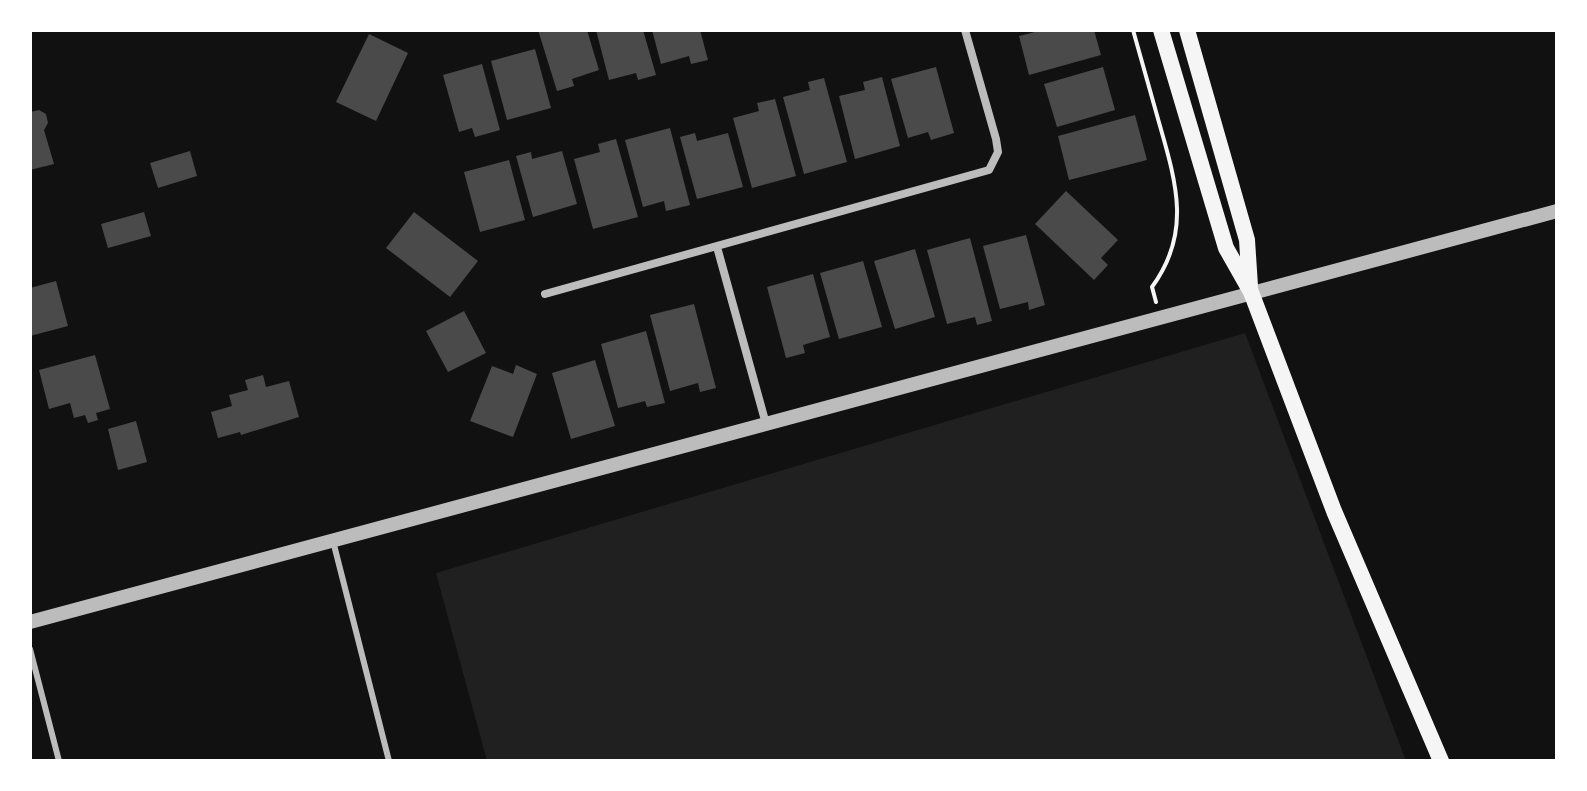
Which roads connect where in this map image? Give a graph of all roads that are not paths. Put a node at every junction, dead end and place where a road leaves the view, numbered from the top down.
1 (965, 30) edge
2 (1161, 30) edge
3 (1187, 30) edge
4 (1557, 211) edge
5 (717, 247) junction
6 (1251, 292) junction
7 (545, 294) dead end
8 (766, 424) junction
9 (333, 541) junction
10 (30, 622) edge
11 (30, 649) edge
12 (59, 761) edge
13 (389, 761) edge
14 (1441, 761) edge

1 - 5 street
2 - 6 main road
3 - 6 main road
4 - 6 street
5 - 7 street
5 - 8 street
6 - 8 street
6 - 14 main road
8 - 9 street
9 - 10 street
9 - 13 lane
11 - 12 lane

